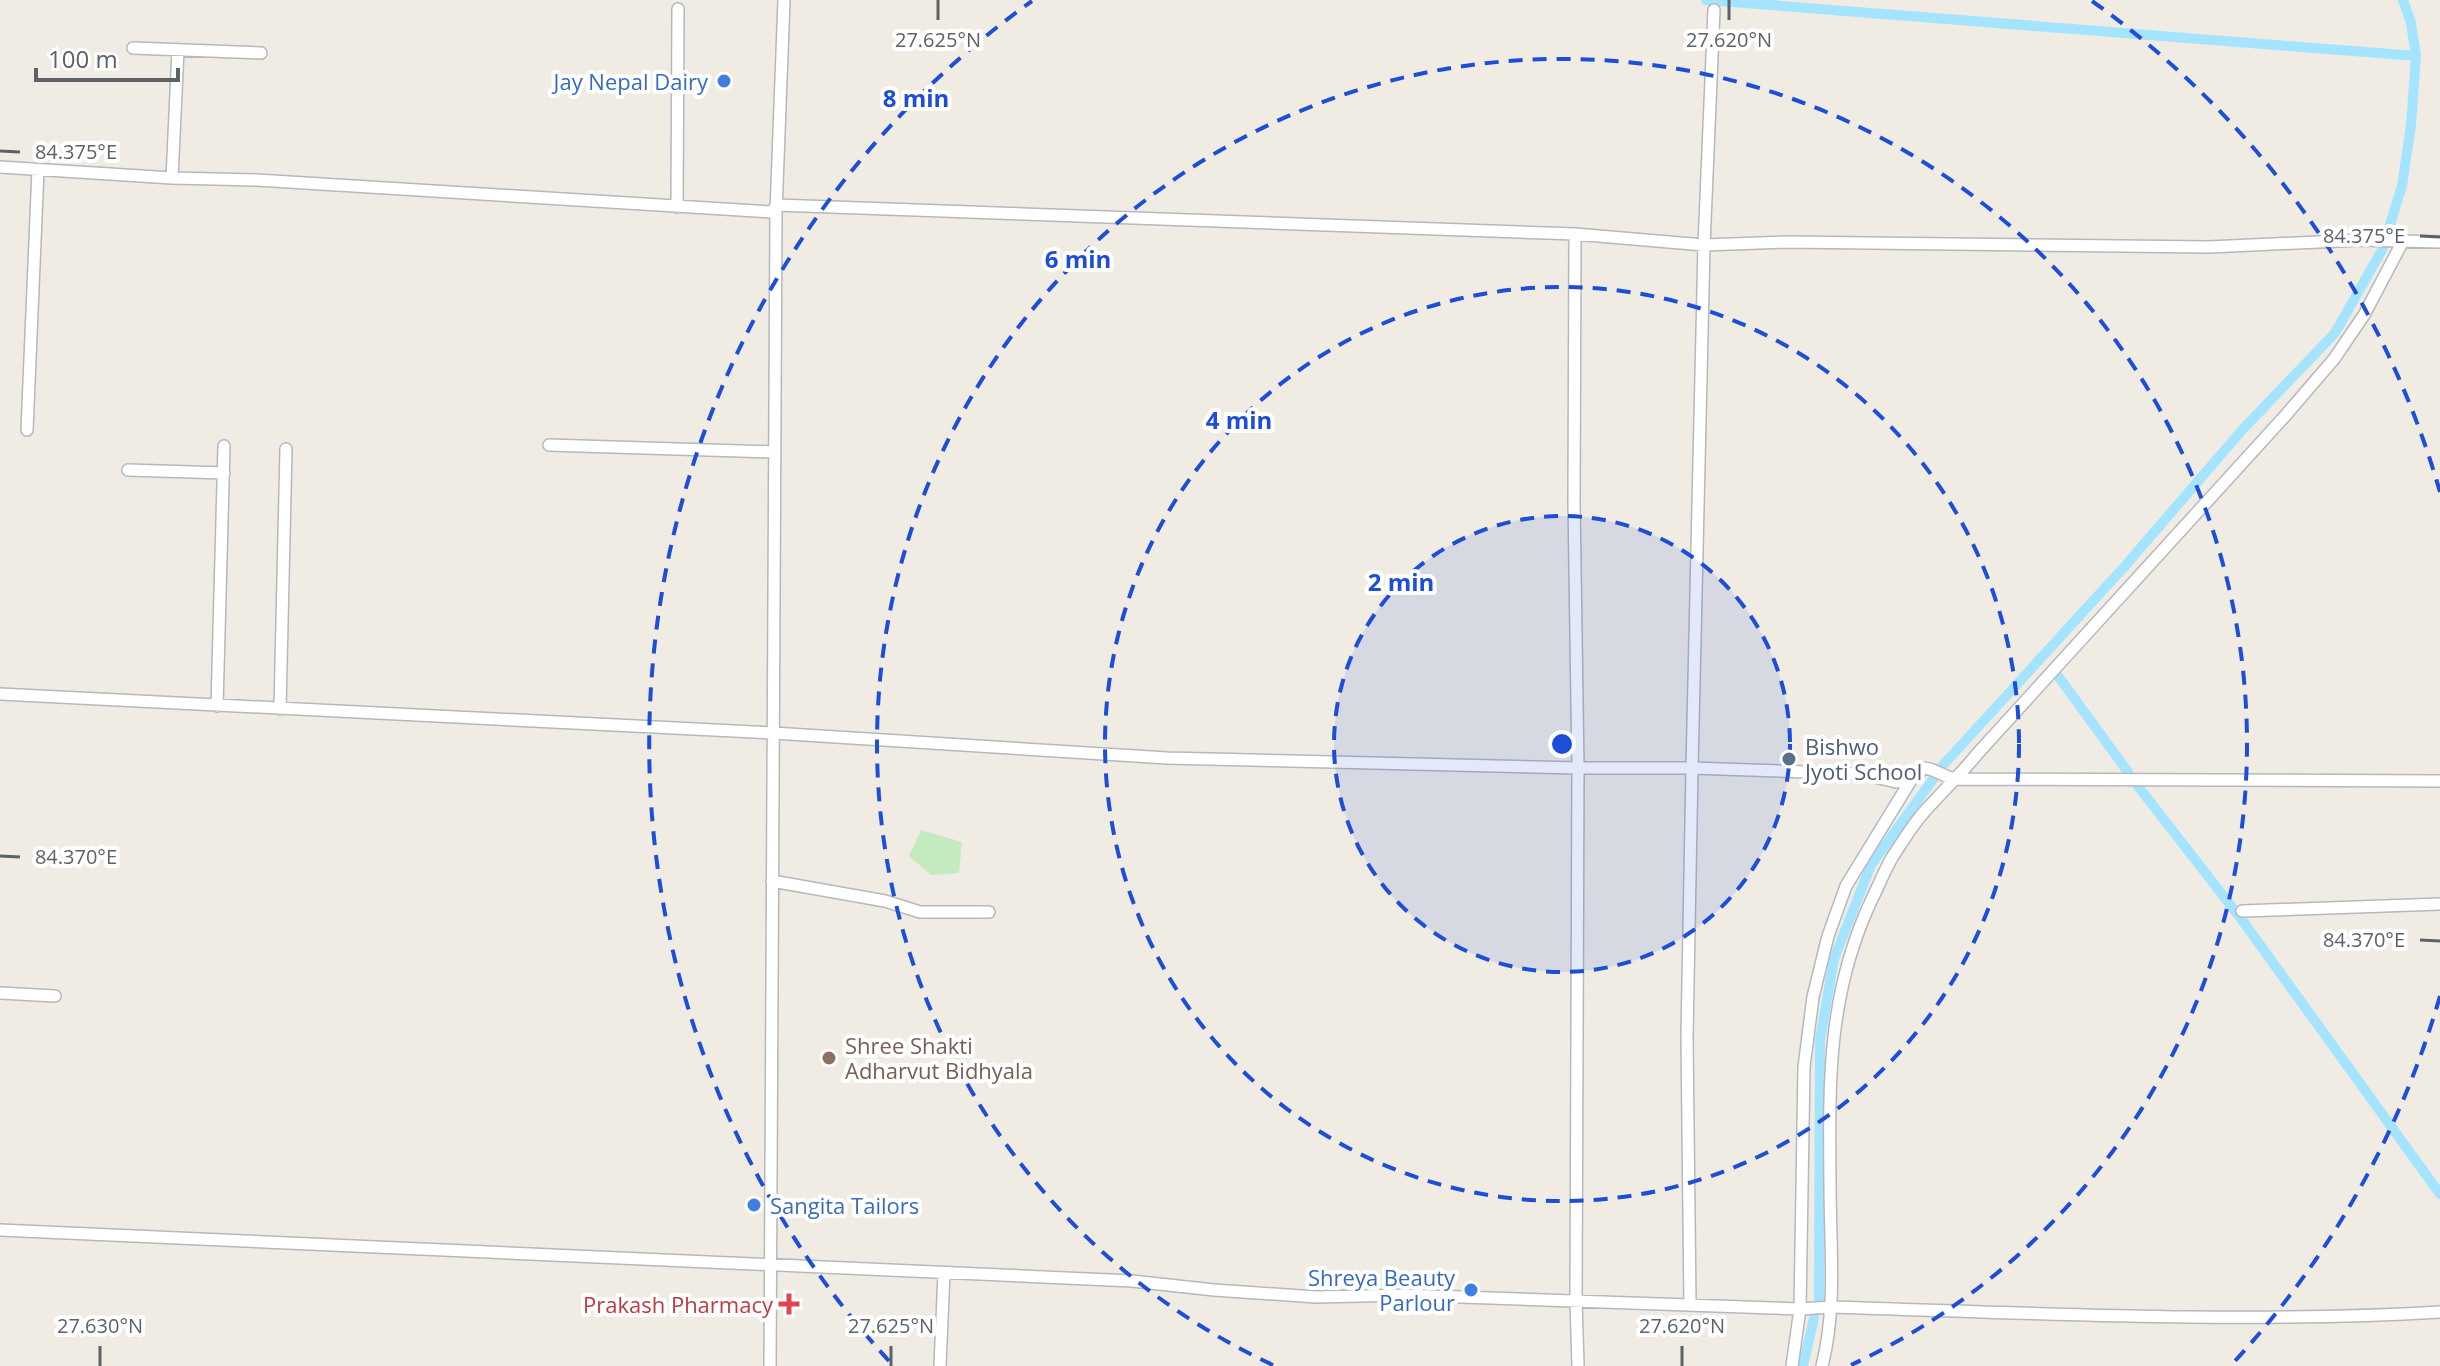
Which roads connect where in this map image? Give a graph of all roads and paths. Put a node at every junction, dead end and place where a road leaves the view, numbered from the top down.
1 (784, 0) edge
2 (678, 9) dead end
3 (1714, 10) dead end
4 (133, 48) dead end
5 (178, 50) junction
6 (261, 53) dead end
7 (0, 167) edge
8 (38, 170) junction
9 (172, 178) junction
10 (777, 205) junction
11 (677, 207) junction
12 (1575, 234) junction
13 (2399, 241) junction
14 (2440, 242) edge
15 (1704, 245) junction
16 (27, 430) dead end
17 (549, 445) dead end
18 (224, 446) dead end
19 (286, 449) dead end
20 (775, 452) junction
21 (128, 470) dead end
22 (224, 473) junction
23 (0, 694) edge
24 (217, 706) junction
25 (280, 709) junction
26 (773, 733) junction
27 (1578, 768) junction
28 (1692, 768) junction
29 (1951, 778) junction
30 (1911, 780) junction
31 (2440, 781) edge
32 (772, 881) junction
33 (2440, 904) edge
34 (2242, 911) dead end
35 (989, 912) dead end
36 (0, 993) edge
37 (55, 996) dead end
38 (0, 1230) edge
39 (770, 1265) junction
40 (944, 1273) junction
41 (1576, 1301) junction
42 (1690, 1305) junction
43 (1830, 1307) junction
44 (1800, 1309) junction
45 (2440, 1312) edge
46 (770, 1366) edge
47 (940, 1366) edge
48 (1578, 1366) edge
49 (1792, 1366) edge
50 (1822, 1366) edge

1 - 10 street
2 - 11 street
3 - 15 street
4 - 5 street
5 - 6 street
5 - 9 street
7 - 8 street
8 - 9 street
8 - 16 street
9 - 11 street
10 - 11 street
10 - 12 street
10 - 20 street
12 - 15 street
12 - 27 street
13 - 14 street
13 - 15 street
13 - 29 street
15 - 28 street
17 - 20 street
18 - 22 street
19 - 25 street
20 - 26 street
21 - 22 street
22 - 24 street
23 - 24 street
24 - 25 street
25 - 26 street
26 - 27 street
26 - 32 street
27 - 28 street
27 - 41 street
28 - 30 street
28 - 42 street
29 - 30 street
29 - 31 street
29 - 43 street
30 - 44 street
32 - 35 street
32 - 39 street
33 - 34 street
36 - 37 street
38 - 39 street
39 - 40 street
39 - 46 street
40 - 41 street
40 - 47 street
41 - 42 street
41 - 48 street
42 - 44 street
43 - 44 street
43 - 45 street
43 - 50 street
44 - 49 street

